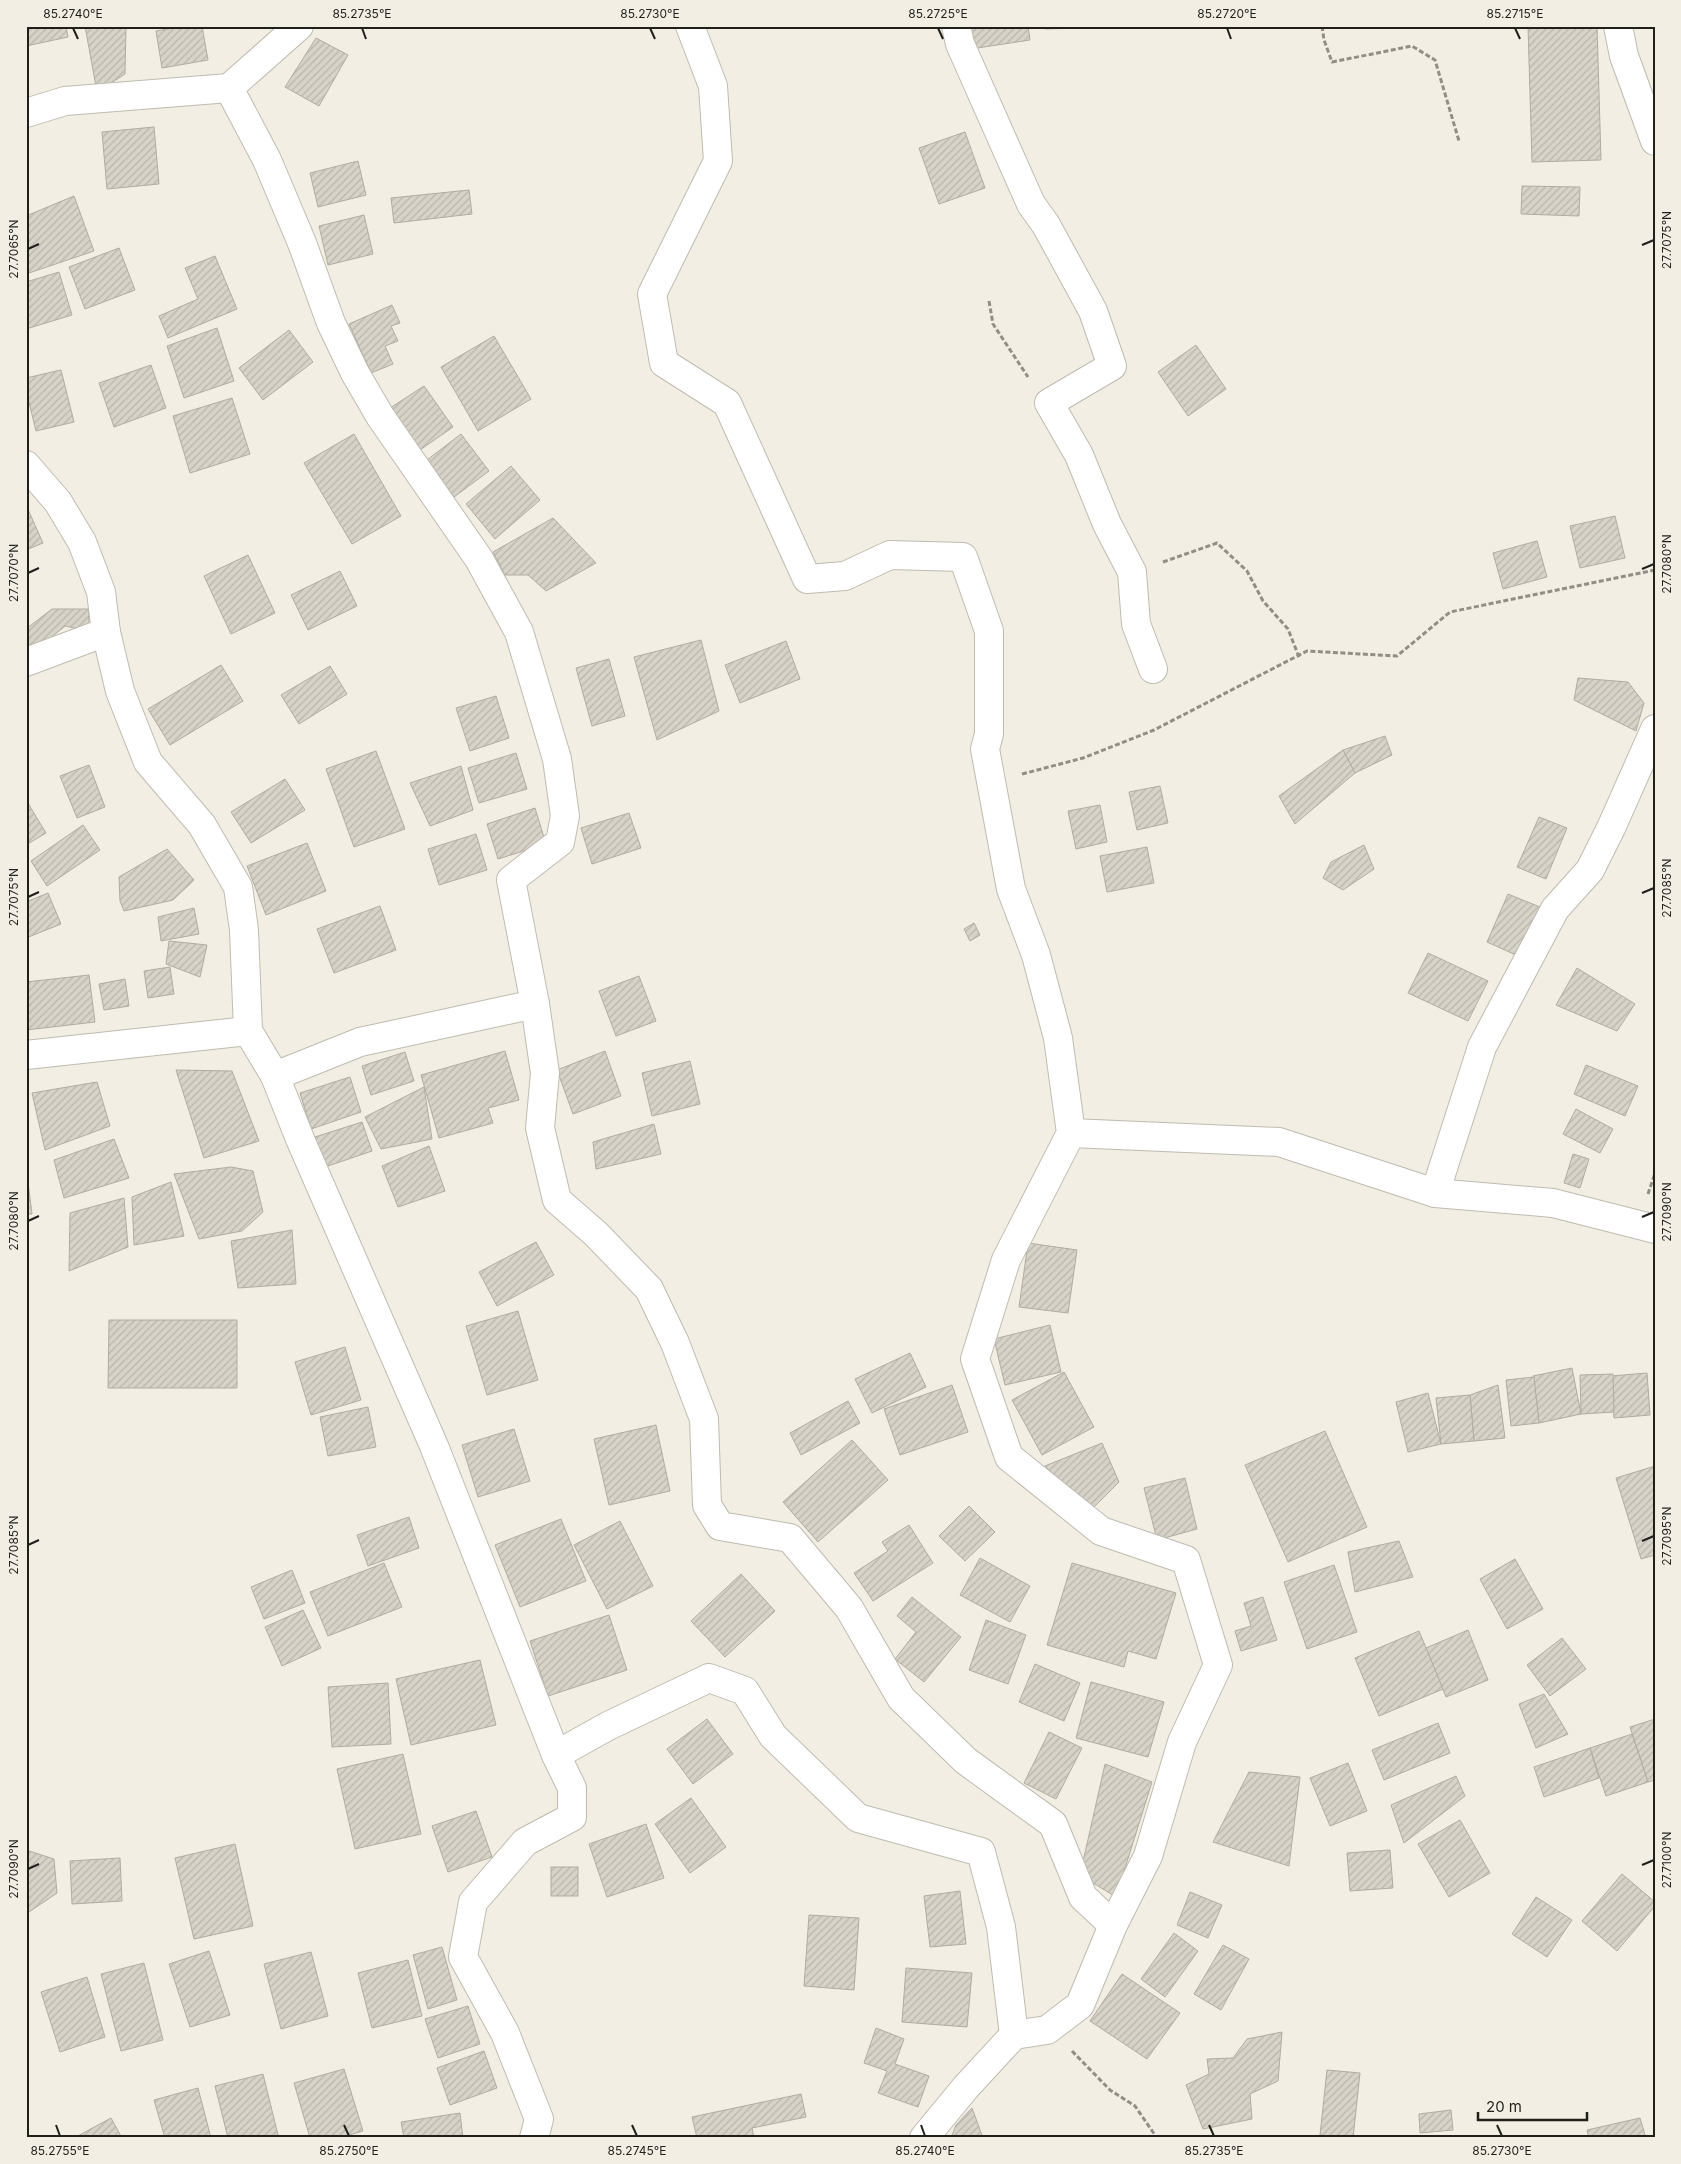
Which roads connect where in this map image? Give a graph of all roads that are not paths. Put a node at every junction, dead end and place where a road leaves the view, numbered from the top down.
1 (299, 26) edge
2 (690, 26) edge
3 (956, 26) edge
4 (1618, 26) edge
5 (229, 88) junction
6 (26, 112) edge
7 (1655, 141) edge
8 (26, 465) edge
9 (106, 632) junction
10 (26, 662) edge
11 (1153, 669) dead end
12 (1655, 729) edge
13 (535, 1004) junction
14 (248, 1031) junction
15 (26, 1056) edge
16 (276, 1076) junction
17 (1070, 1133) junction
18 (1434, 1193) junction
19 (1655, 1229) edge
20 (556, 1755) junction
21 (1113, 1925) junction
22 (1014, 2035) junction
23 (534, 2138) edge
24 (924, 2138) edge

1 - 5 street
2 - 17 street
3 - 11 street
4 - 7 street
5 - 6 street
5 - 13 street
8 - 9 street
9 - 10 street
9 - 14 street
12 - 18 street
13 - 16 street
13 - 21 street
14 - 15 street
14 - 16 street
16 - 20 street
17 - 18 street
17 - 21 street
18 - 19 street
20 - 22 street
20 - 23 street
21 - 22 street
22 - 24 street

